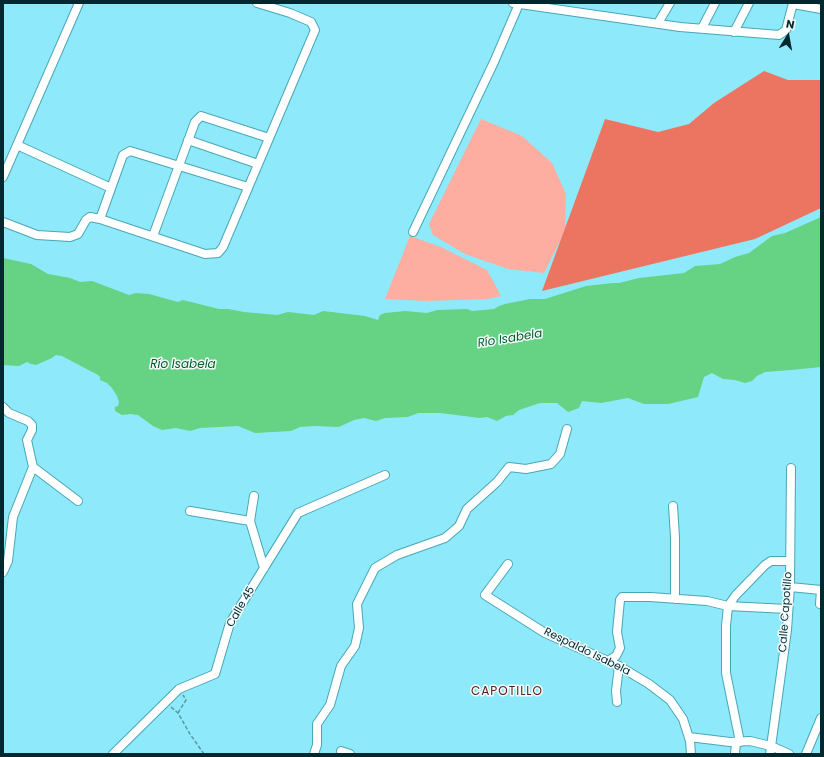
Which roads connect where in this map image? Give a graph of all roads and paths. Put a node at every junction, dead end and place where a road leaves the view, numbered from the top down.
1 (79, 3) edge
2 (257, 3) edge
3 (516, 3) edge
4 (670, 3) edge
5 (715, 3) edge
6 (749, 3) edge
7 (793, 3) edge
8 (554, 6) edge
9 (821, 9) edge
10 (658, 23) junction
11 (702, 28) junction
12 (734, 32) junction
13 (269, 138) junction
14 (188, 140) junction
15 (17, 145) junction
16 (258, 164) junction
17 (180, 166) junction
18 (3, 177) edge
19 (248, 187) junction
20 (111, 188) junction
21 (100, 219) junction
22 (3, 222) edge
23 (413, 232) dead end
24 (153, 236) junction
25 (3, 407) edge
26 (567, 430) dead end
27 (33, 467) junction
28 (791, 468) dead end
29 (385, 475) dead end
30 (254, 496) dead end
31 (78, 501) dead end
32 (673, 506) dead end
33 (190, 511) dead end
34 (250, 521) junction
35 (789, 561) junction
36 (508, 564) dead end
37 (264, 568) junction
38 (3, 572) edge
39 (790, 587) junction
40 (675, 599) junction
41 (821, 604) edge
42 (728, 606) junction
43 (787, 609) junction
44 (608, 661) junction
45 (619, 666) junction
46 (179, 689) junction
47 (617, 702) dead end
48 (165, 703) junction
49 (178, 712) junction
50 (821, 718) edge
51 (689, 738) junction
52 (738, 742) junction
53 (770, 750) edge
54 (340, 751) dead end
55 (113, 754) edge
56 (204, 754) edge
57 (314, 754) edge
58 (350, 754) edge
59 (691, 754) edge
60 (735, 754) edge
61 (789, 754) edge
62 (806, 754) edge

1 - 15 street
2 - 13 street
3 - 8 street
3 - 23 street
4 - 10 street
5 - 11 street
6 - 12 street
7 - 9 street
7 - 12 street
8 - 10 street
10 - 11 street
11 - 12 street
13 - 14 street
13 - 16 street
14 - 16 street
14 - 17 street
15 - 18 street
15 - 20 street
16 - 19 street
17 - 19 street
17 - 20 street
17 - 24 street
19 - 24 street
20 - 21 street
21 - 22 street
21 - 24 street
25 - 27 street
26 - 57 street
27 - 31 street
27 - 38 street
28 - 35 street, Calle Capotillo
29 - 37 street, Calle 45
30 - 34 street
32 - 40 street
33 - 34 street
34 - 37 street
35 - 39 street, Calle Capotillo
35 - 42 street
36 - 44 street, Respaldo Isabela
37 - 46 street, Calle 45
39 - 41 street
39 - 43 street, Calle Capotillo
40 - 42 street
40 - 44 street
42 - 43 street
42 - 52 street
43 - 53 street, Calle Capotillo
44 - 45 street, Respaldo Isabela
45 - 47 street
45 - 51 street, Respaldo Isabela
46 - 48 street, Calle 45
46 - 49 path
48 - 49 path
48 - 55 street, Calle 45
49 - 56 path
50 - 62 street
51 - 52 street
51 - 59 street, Respaldo Isabela
52 - 53 street
52 - 60 street
53 - 61 street
54 - 58 street

